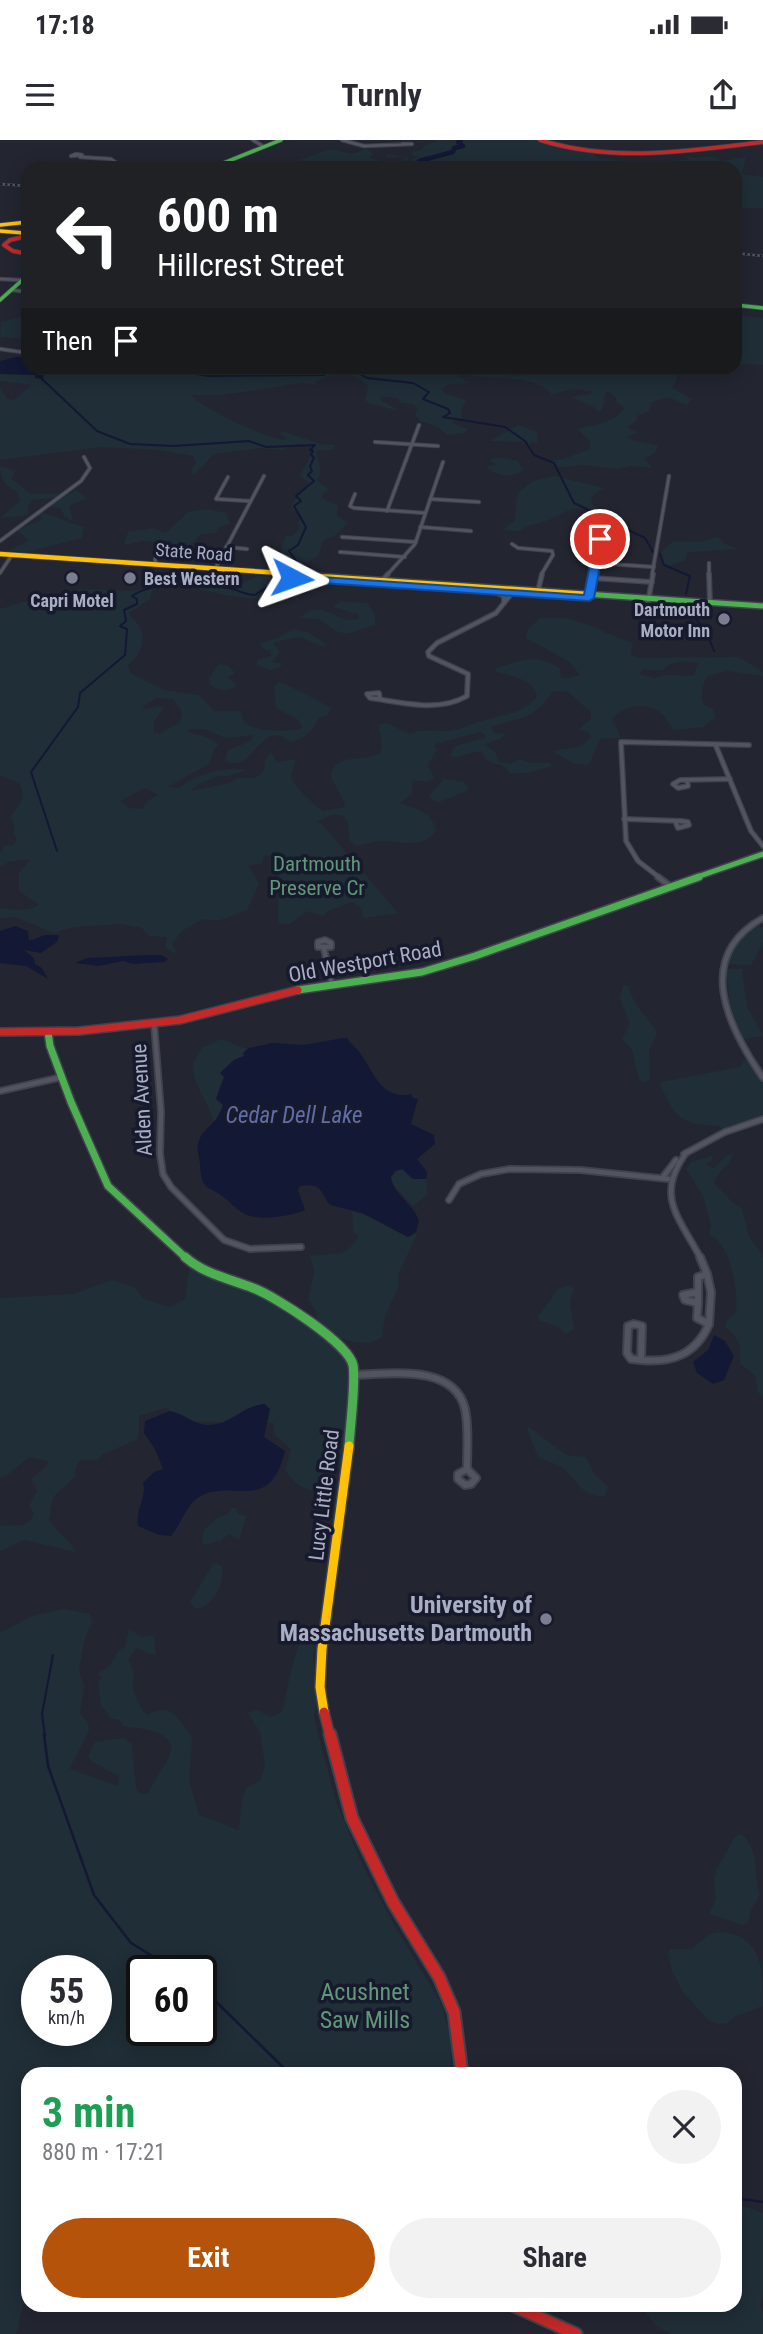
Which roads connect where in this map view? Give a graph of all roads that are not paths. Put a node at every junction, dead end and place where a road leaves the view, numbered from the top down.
1 (253, 140) edge
2 (281, 140) edge
3 (342, 140) edge
4 (540, 140) edge
5 (760, 141) edge
6 (402, 144) dead end
7 (264, 147) junction
8 (80, 157) dead end
9 (117, 161) edge
10 (229, 161) edge
11 (21, 223) edge
12 (0, 227) edge
13 (21, 232) edge
14 (21, 236) edge
15 (0, 245) edge
16 (21, 254) edge
17 (21, 254) edge
18 (8, 270) dead end
19 (1, 279) edge
20 (19, 283) edge
21 (0, 300) edge
22 (742, 308) edge
23 (763, 311) edge
24 (0, 349) edge
25 (21, 353) edge
26 (419, 425) dead end
27 (375, 442) dead end
28 (412, 445) junction
29 (438, 446) dead end
30 (84, 457) dead end
31 (443, 462) dead end
32 (264, 475) dead end
33 (669, 476) dead end
34 (228, 477) dead end
35 (355, 494) dead end
36 (430, 499) junction
37 (249, 502) junction
38 (479, 502) dead end
39 (387, 511) junction
40 (425, 513) junction
41 (420, 527) junction
42 (471, 531) dead end
43 (602, 533) dead end
44 (342, 537) dead end
45 (0, 541) edge
46 (416, 542) junction
47 (512, 544) dead end
48 (162, 547) dead end
49 (226, 547) junction
50 (247, 549) dead end
51 (340, 552) dead end
52 (3, 556) edge
53 (405, 557) junction
54 (95, 562) junction
55 (595, 563) junction
56 (709, 563) dead end
57 (156, 565) junction
58 (654, 567) junction
59 (215, 569) junction
60 (0, 573) edge
61 (593, 578) junction
62 (380, 582) junction
63 (652, 582) junction
64 (476, 589) junction
65 (494, 592) junction
66 (538, 592) junction
67 (512, 593) junction
68 (589, 597) junction
69 (648, 601) junction
70 (504, 602) junction
71 (710, 603) junction
72 (763, 608) edge
73 (380, 699) dead end
74 (621, 742) joint
75 (749, 745) dead end
76 (716, 746) junction
77 (730, 779) junction
78 (687, 780) dead end
79 (624, 819) junction
80 (675, 821) dead end
81 (763, 846) edge
82 (763, 854) edge
83 (670, 886) junction
84 (763, 918) edge
85 (324, 949) dead end
86 (332, 985) junction
87 (154, 1023) junction
88 (0, 1031) edge
89 (48, 1032) junction
90 (62, 1077) junction
91 (763, 1078) edge
92 (0, 1091) edge
93 (763, 1119) edge
94 (666, 1178) junction
95 (449, 1200) dead end
96 (302, 1247) dead end
97 (707, 1273) junction
98 (698, 1292) junction
99 (698, 1303) junction
100 (709, 1324) junction
101 (641, 1361) junction
102 (354, 1375) junction
103 (467, 1469) dead end
104 (461, 2067) edge
105 (527, 2312) edge
106 (576, 2334) edge

1 - 7 street
2 - 7 main road
3 - 6 street
4 - 5 main road
7 - 10 main road
8 - 9 street
11 - 12 main road
12 - 13 main road
14 - 16 main road
15 - 17 main road
18 - 19 street
19 - 20 street
20 - 21 main road
22 - 23 main road
24 - 25 street
26 - 28 street
27 - 28 street
28 - 29 street
28 - 39 street
30 - 45 street
31 - 36 street
32 - 37 street
33 - 58 street
34 - 37 street
35 - 39 street
36 - 38 street
36 - 40 street
37 - 49 street
39 - 40 street
40 - 41 street
41 - 42 street
41 - 46 street
43 - 55 street
44 - 46 street
46 - 53 street
47 - 66 street
48 - 57 street
49 - 50 street
49 - 59 street
51 - 53 street
52 - 54 main road, State Road
52 - 60 street
53 - 62 street
54 - 57 main road, State Road
54 - 62 main road, State Road
55 - 58 street
55 - 61 street
56 - 71 street
57 - 59 main road, State Road
58 - 63 street
59 - 62 main road, State Road
61 - 63 street
61 - 68 street
62 - 64 main road, State Road
63 - 69 street
64 - 65 main road, State Road
64 - 66 main road, State Road
65 - 67 main road, State Road
65 - 70 street
66 - 68 main road, State Road
67 - 68 main road, State Road
67 - 70 street
68 - 69 main road, State Road
69 - 71 main road, State Road
69 - 72 main road, State Road
70 - 73 street
71 - 72 main road, State Road
74 - 76 street
74 - 79 street
75 - 76 street
76 - 77 street
77 - 78 street
77 - 81 street
79 - 80 street
79 - 83 street
82 - 83 main road, Old Westport Road
83 - 86 main road, Old Westport Road
84 - 91 street
85 - 86 street
86 - 87 main road, Old Westport Road
87 - 89 main road, Old Westport Road
87 - 96 street, Alden Avenue
88 - 89 main road, Old Westport Road
89 - 90 main road
90 - 92 street
90 - 102 main road
93 - 94 street
94 - 95 street
94 - 97 street
97 - 98 street
97 - 100 street
98 - 99 street
98 - 99 street
99 - 100 street
100 - 101 street
101 - 101 street
102 - 103 street
102 - 104 main road, Lucy Little Road
105 - 106 main road

